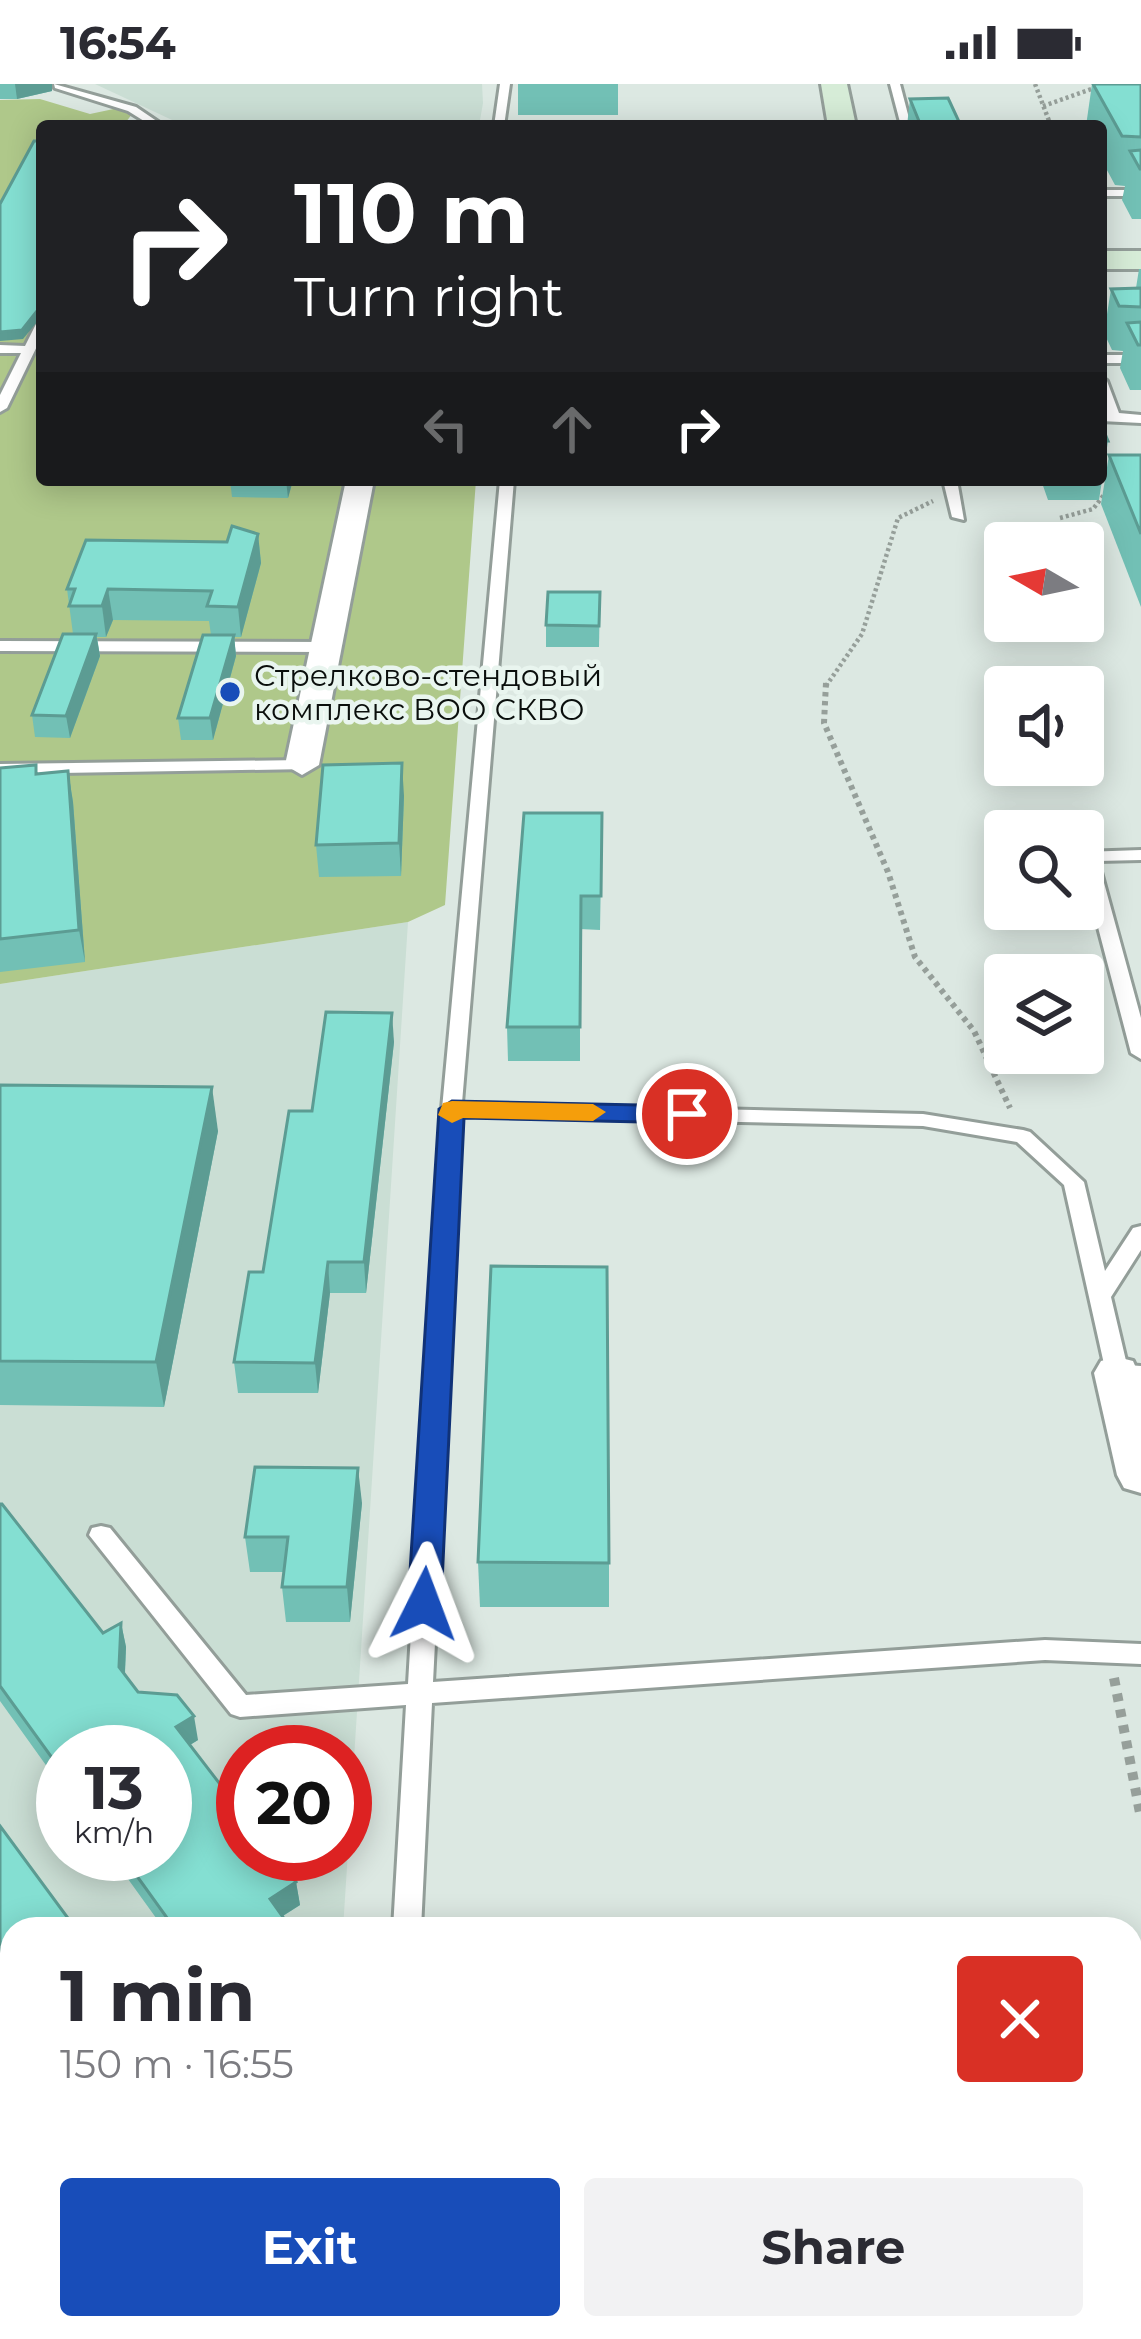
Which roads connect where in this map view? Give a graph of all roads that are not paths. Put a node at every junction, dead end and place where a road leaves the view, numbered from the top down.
1 (505, 84) edge
2 (834, 84) edge
3 (895, 84) edge
4 (58, 86) edge
5 (149, 120) edge
6 (500, 120) edge
7 (841, 120) edge
8 (904, 120) edge
9 (1107, 180) edge
10 (1107, 193) edge
11 (1117, 193) junction
12 (1141, 193) edge
13 (1107, 260) edge
14 (1141, 260) edge
15 (1107, 287) edge
16 (1141, 287) edge
17 (36, 336) edge
18 (0, 349) edge
19 (29, 350) junction
20 (1141, 358) edge
21 (1107, 359) edge
22 (0, 408) edge
23 (1108, 417) edge
24 (1141, 419) edge
25 (359, 486) edge
26 (506, 486) edge
27 (951, 486) edge
28 (959, 517) dead end
29 (0, 646) edge
30 (327, 647) junction
31 (302, 765) joint
32 (0, 770) edge
33 (1141, 855) edge
34 (1141, 1053) edge
35 (452, 1109) junction
36 (1141, 1233) edge
37 (1102, 1293) junction
38 (1129, 1373) edge
39 (1141, 1475) edge
40 (101, 1535) dead end
41 (1141, 1654) edge
42 (420, 1694) junction
43 (408, 1917) edge

1 - 6 lane
2 - 7 main road
3 - 8 lane
4 - 5 lane
9 - 11 lane
10 - 11 lane
11 - 12 lane
13 - 14 main road
15 - 16 main road
17 - 19 lane
18 - 19 lane
19 - 22 lane
20 - 21 lane
23 - 24 lane
25 - 30 street
26 - 35 lane
27 - 28 lane
29 - 30 lane
30 - 31 street
31 - 32 lane
33 - 34 lane
35 - 37 lane
35 - 42 lane
36 - 37 lane
37 - 38 lane
38 - 39 street
40 - 42 lane
41 - 42 lane
42 - 43 lane

